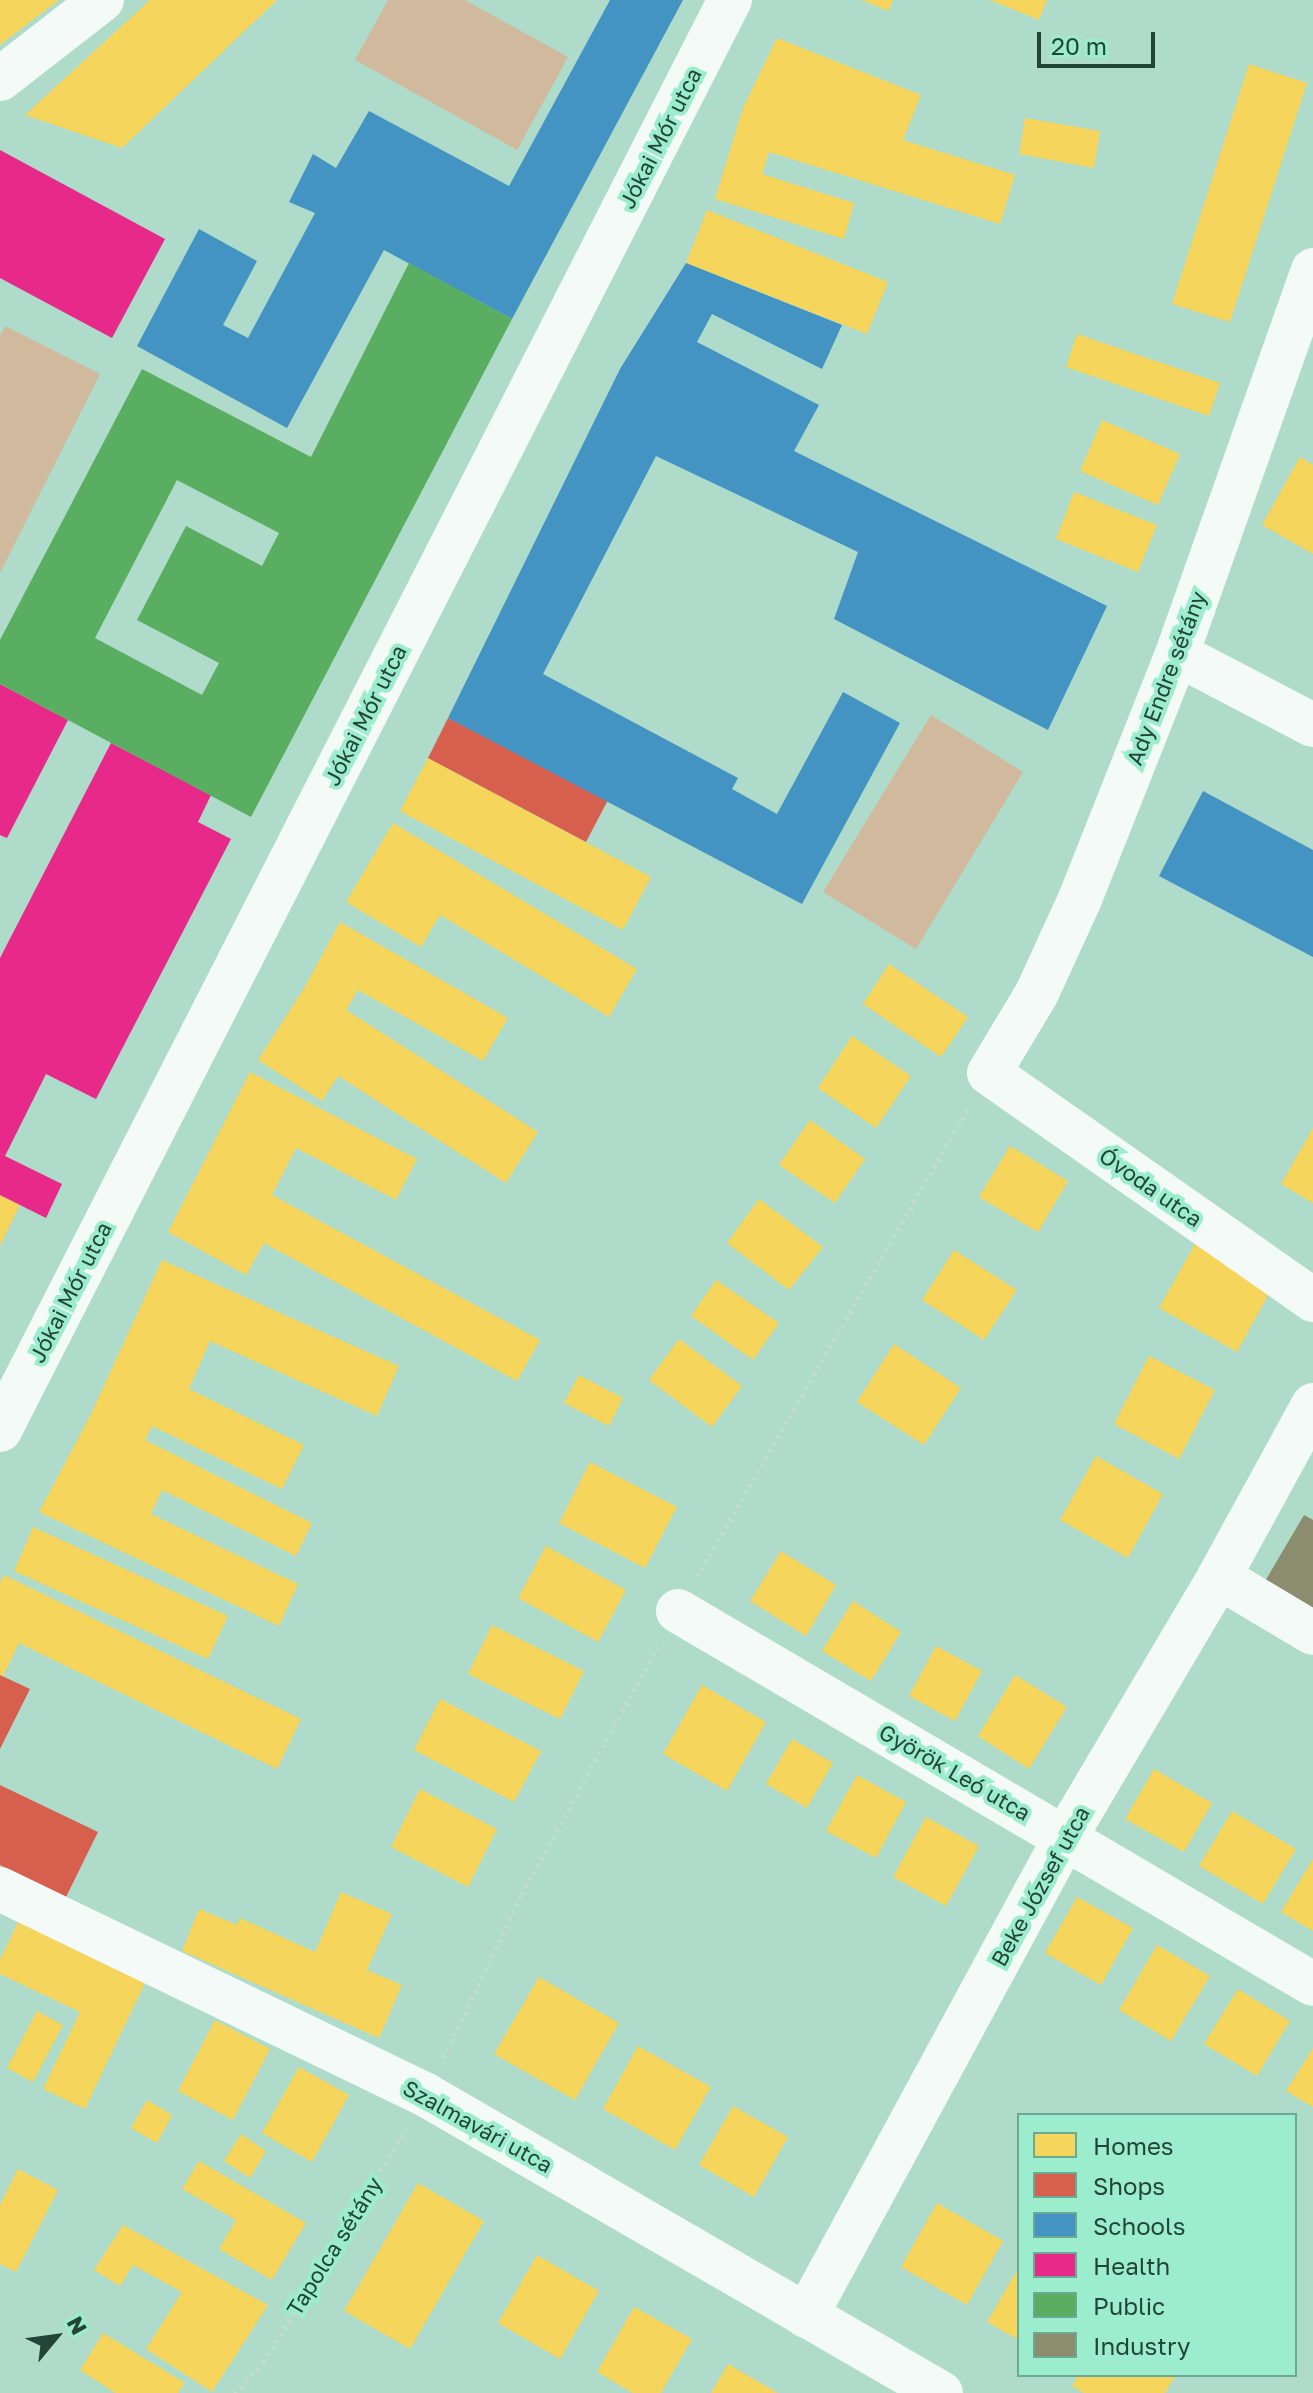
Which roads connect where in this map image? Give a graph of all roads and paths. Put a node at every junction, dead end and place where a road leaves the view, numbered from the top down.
1 (102, 0) edge
2 (730, 0) edge
3 (0, 79) edge
4 (1313, 270) edge
5 (1177, 654) junction
6 (1313, 725) edge
7 (989, 1073) joint
8 (1313, 1300) edge
9 (1313, 1405) edge
10 (0, 1430) edge
11 (1298, 1470) edge
12 (1219, 1577) junction
13 (678, 1611) dead end
14 (1313, 1633) edge
15 (1066, 1836) junction
16 (0, 1889) edge
17 (1313, 1984) edge
18 (426, 2095) junction
19 (806, 2316) junction
20 (235, 2393) edge
21 (941, 2393) edge

1 - 3 street
2 - 10 street, Jókai Mór utca
4 - 5 street, Ady Endre sétány
5 - 6 street
5 - 7 street, Ady Endre sétány
7 - 8 street, Óvoda utca
9 - 11 street, Beke József utca
11 - 12 street, Beke József utca
12 - 14 street
12 - 15 street, Beke József utca
13 - 15 street, Györök Leó utca
15 - 17 street, Györök Leó utca
15 - 19 street, Beke József utca
16 - 18 street, Szalmavári utca
18 - 19 street, Szalmavári utca
18 - 20 path, Tapolca sétány
19 - 21 street, Szalmavári utca

